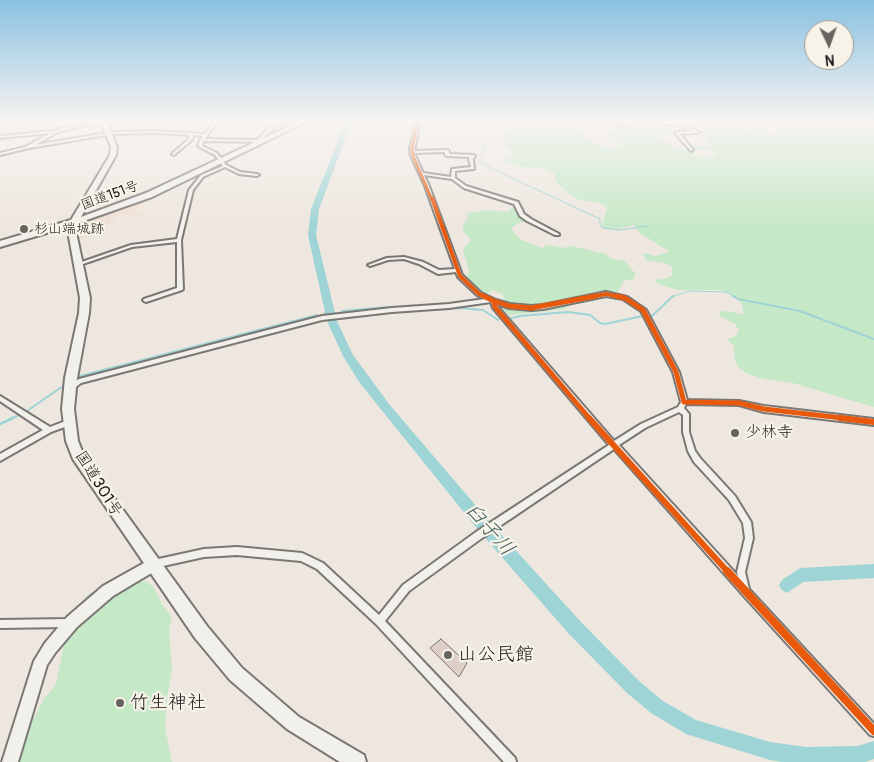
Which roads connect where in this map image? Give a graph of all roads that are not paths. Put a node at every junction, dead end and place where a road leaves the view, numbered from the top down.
1 (112, 157) edge
2 (217, 157) edge
3 (235, 157) edge
4 (414, 157) edge
5 (472, 157) edge
6 (223, 164) junction
7 (422, 174) junction
8 (257, 175) dead end
9 (453, 178) junction
10 (74, 222) junction
11 (557, 234) dead end
12 (179, 240) junction
13 (0, 244) edge
14 (78, 264) junction
15 (370, 265) dead end
16 (456, 270) junction
17 (146, 300) dead end
18 (492, 300) junction
19 (71, 383) junction
20 (0, 398) edge
21 (682, 405) junction
22 (874, 422) edge
23 (68, 423) junction
24 (49, 430) junction
25 (614, 446) junction
26 (0, 458) edge
27 (153, 564) junction
28 (746, 592) junction
29 (379, 621) junction
30 (72, 622) junction
31 (0, 624) edge
32 (874, 731) edge
33 (10, 762) edge
34 (357, 762) edge
35 (511, 762) edge

1 - 10 highway
2 - 6 street
3 - 6 highway, 国道151号
4 - 7 street
5 - 9 street
6 - 8 street
6 - 10 highway, 国道151号
6 - 12 street
7 - 9 street
7 - 16 street
9 - 11 street
10 - 13 highway, 国道151号
10 - 14 highway, 国道301号
12 - 14 street
12 - 17 street
14 - 19 highway, 国道301号
15 - 16 street
16 - 18 street
18 - 19 street
18 - 21 street
18 - 25 street
19 - 23 highway, 国道301号
20 - 24 street
21 - 22 street
21 - 25 street
21 - 28 street
23 - 24 street
23 - 27 highway, 国道301号
24 - 26 street
25 - 28 street
25 - 29 street
27 - 29 street
27 - 30 main road
27 - 34 highway, 国道301号
28 - 32 street
29 - 35 street
30 - 31 street
30 - 33 main road

